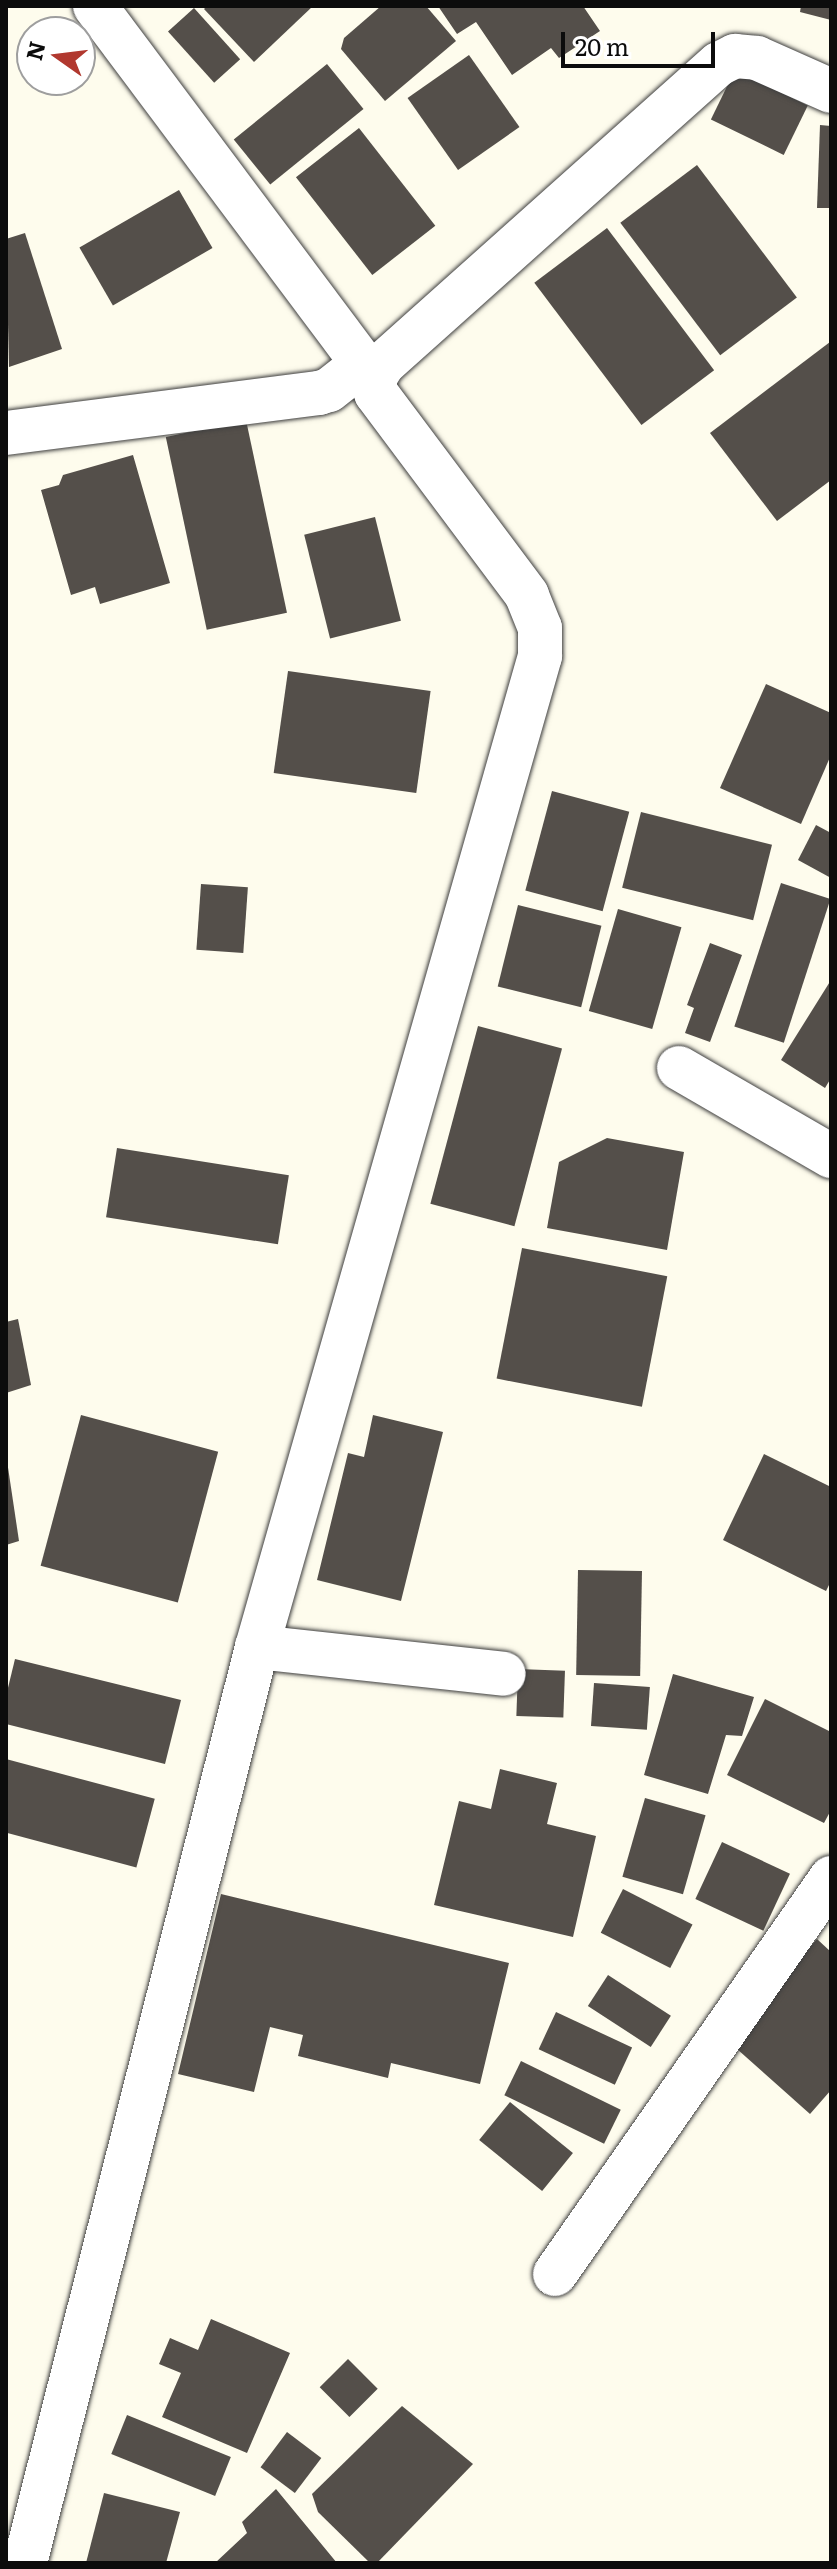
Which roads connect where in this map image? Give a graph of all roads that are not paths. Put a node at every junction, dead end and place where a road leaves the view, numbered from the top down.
1 (95, 6) edge
2 (831, 91) edge
3 (368, 371) junction
4 (6, 433) edge
5 (679, 1068) dead end
6 (831, 1156) edge
7 (257, 1647) junction
8 (504, 1674) dead end
9 (831, 1878) edge
10 (555, 2274) dead end
11 (25, 2563) edge

1 - 3 street
2 - 3 street
3 - 4 street
3 - 7 street
5 - 6 street
7 - 8 street
7 - 11 street
9 - 10 street

